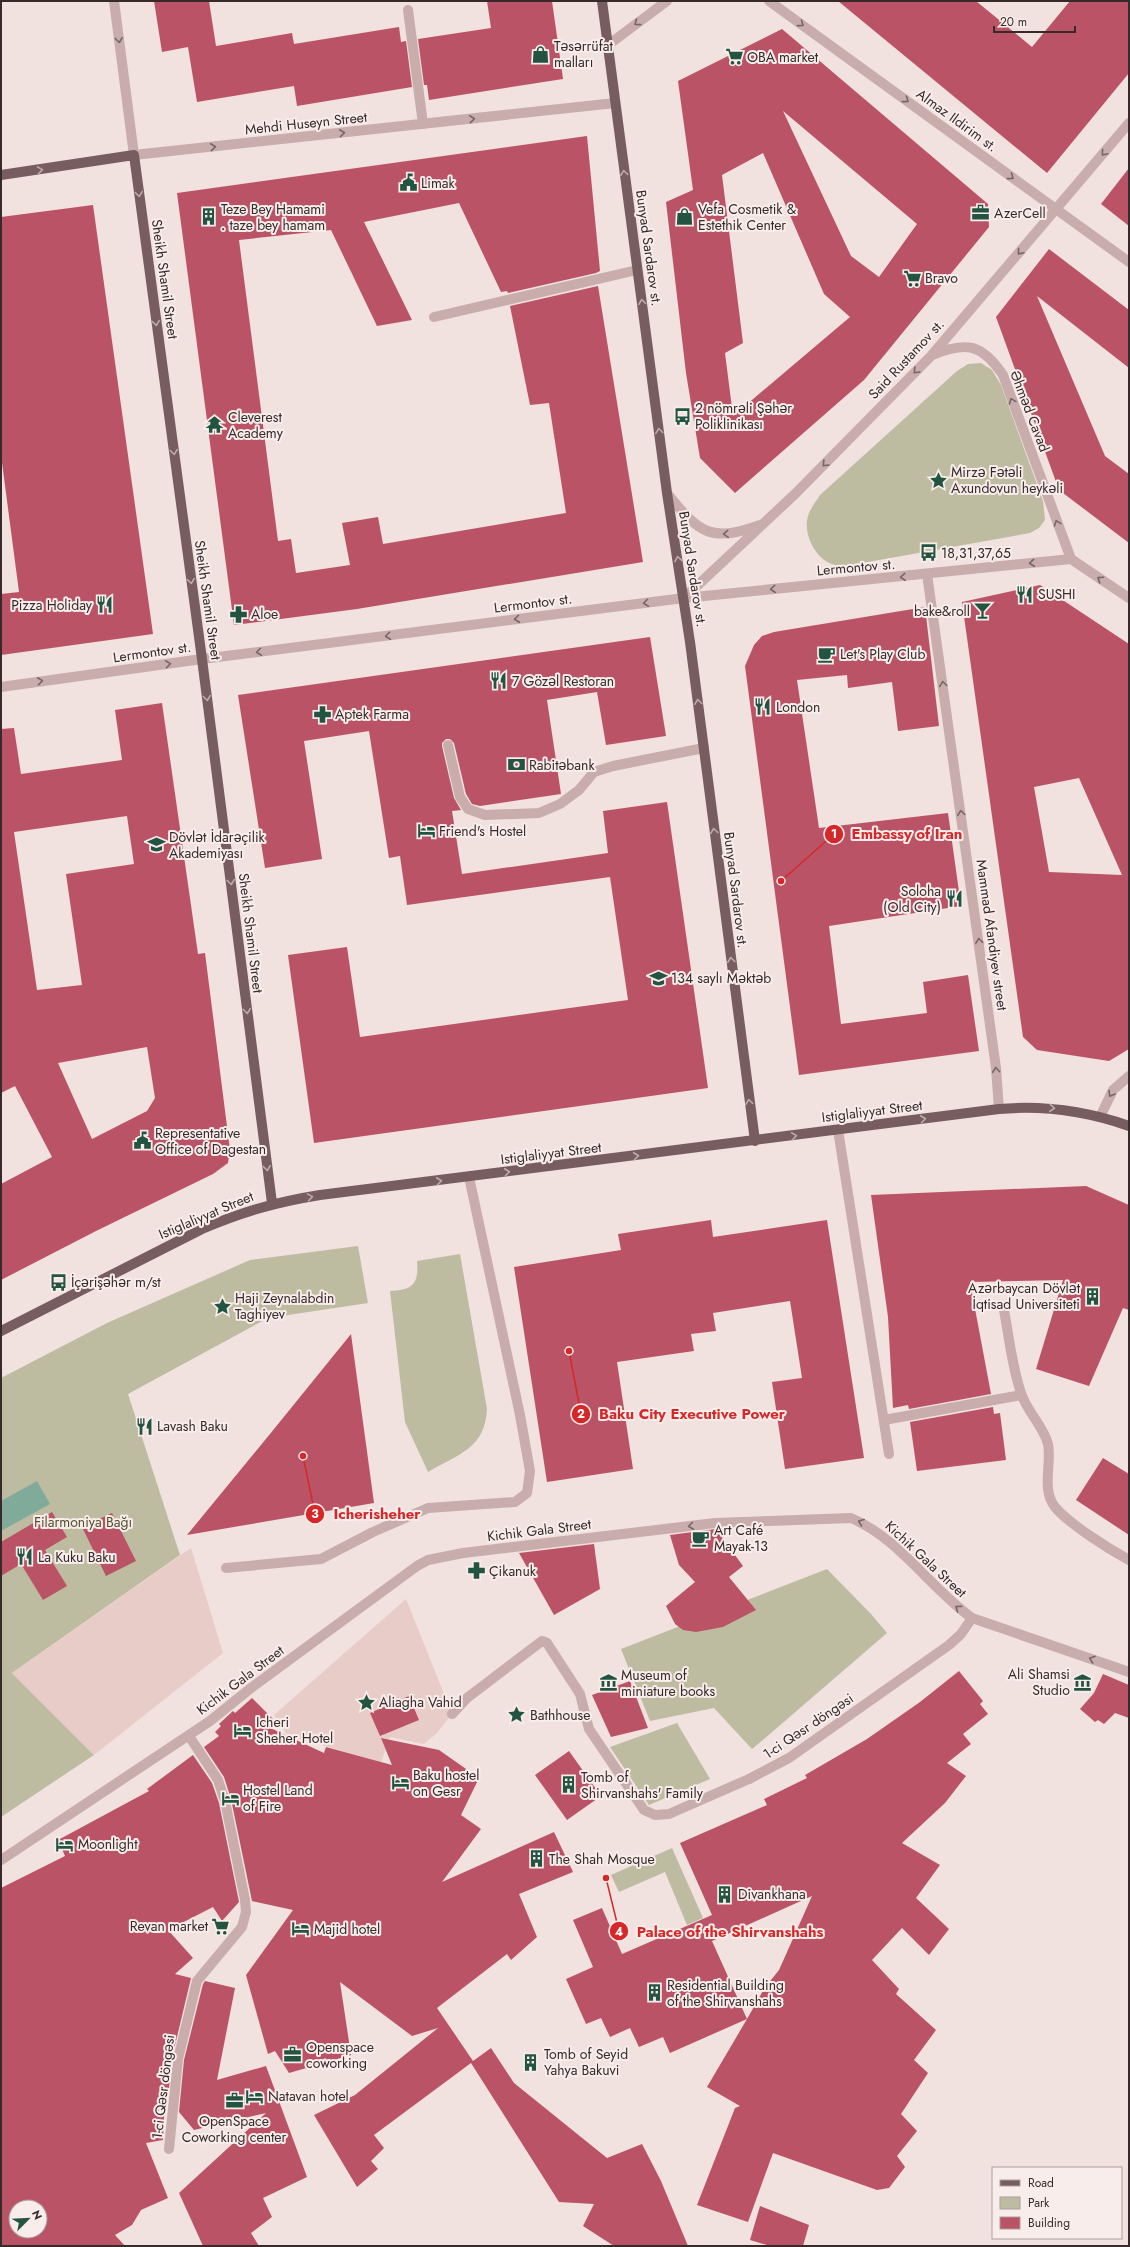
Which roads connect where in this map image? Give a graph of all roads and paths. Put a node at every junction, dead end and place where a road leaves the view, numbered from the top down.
1 (114, 1) edge
2 (602, 1) edge
3 (667, 1) edge
4 (769, 1) edge
5 (408, 10) dead end
6 (608, 45) junction
7 (615, 103) junction
8 (1129, 123) edge
9 (424, 124) junction
10 (134, 156) junction
11 (1, 175) edge
12 (1056, 209) junction
13 (1129, 262) edge
14 (637, 270) junction
15 (434, 318) dead end
16 (931, 356) junction
17 (668, 493) junction
18 (764, 524) junction
19 (1071, 559) junction
20 (927, 574) junction
21 (684, 598) junction
22 (1129, 598) edge
23 (202, 659) junction
24 (1, 687) edge
25 (448, 745) dead end
26 (704, 748) junction
27 (1129, 1076) edge
28 (999, 1109) junction
29 (1100, 1117) junction
30 (1129, 1126) edge
31 (838, 1130) junction
32 (755, 1141) junction
33 (469, 1177) junction
34 (272, 1203) junction
35 (1004, 1310) dead end
36 (1, 1331) edge
37 (1021, 1395) junction
38 (884, 1420) junction
39 (889, 1454) dead end
40 (1129, 1560) edge
41 (226, 1568) dead end
42 (972, 1618) junction
43 (1129, 1672) edge
44 (452, 1714) dead end
45 (189, 1736) junction
46 (1, 1860) edge
47 (169, 2149) dead end

1 -> 10 street, Sheikh Shamil Street
2 - 6 main road, Bunyad Sardarov st.
3 -> 6 street
4 -> 12 street, Almaz Ildirim st.
5 - 9 street
6 - 7 main road, Bunyad Sardarov st.
9 -> 7 street, Mehdi Huseyn Street
14 -> 7 main road, Bunyad Sardarov st.
8 -> 12 street, Said Rustamov st.
10 -> 9 street, Mehdi Huseyn Street
11 -> 10 main road, Mehdi Huseyn Street
10 -> 23 main road, Sheikh Shamil Street
12 - 13 street, Almaz Ildirim st.
12 -> 16 street, Said Rustamov st.
14 - 15 street
17 -> 14 main road, Bunyad Sardarov st.
16 -> 18 street, Said Rustamov st.
19 -> 16 street, Əhməd Cavad
18 -> 17 street
21 -> 17 main road, Bunyad Sardarov st.
18 - 21 street, Said Rustamov st.
19 -> 20 street, Lermontov st.
22 -> 19 street
20 -> 21 street, Lermontov st.
28 -> 20 street, Mammad Afandiyev street
21 -> 23 street, Lermontov st.
26 -> 21 main road, Bunyad Sardarov st.
24 -> 23 street, Lermontov st.
23 -> 34 main road, Sheikh Shamil Street
25 - 26 street
32 -> 26 main road, Bunyad Sardarov st.
27 -> 29 street
28 -> 29 main road, Istiglaliyyat Street
31 -> 28 main road, Istiglaliyyat Street
29 - 30 main road, Istiglaliyyat Street
32 -> 31 main road, Istiglaliyyat Street
31 - 38 street
33 -> 32 main road, Istiglaliyyat Street
34 -> 33 main road, Istiglaliyyat Street
33 - 41 street
34 - 36 main road, Istiglaliyyat Street
35 - 37 street
37 - 38 street
37 - 40 street
38 - 39 street
43 -> 42 street, Kichik Gala Street
42 - 44 street, 1-ci Qəsr döngəsi
42 -> 45 street, Kichik Gala Street
45 - 46 street, Kichik Gala Street
45 - 47 street, 1-ci Qəsr döngəsi

